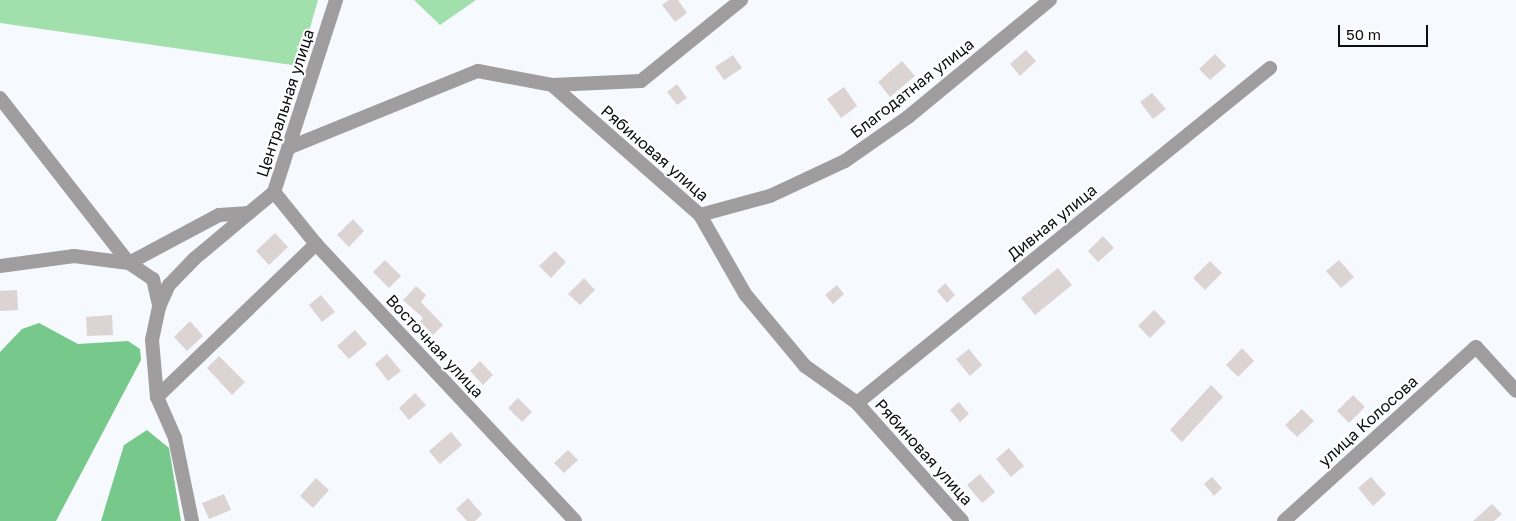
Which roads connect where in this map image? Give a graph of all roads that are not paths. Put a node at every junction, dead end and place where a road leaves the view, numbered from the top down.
1 (336, 0) edge
2 (741, 0) edge
3 (1050, 0) edge
4 (1270, 68) dead end
5 (552, 86) junction
6 (0, 98) edge
7 (288, 148) junction
8 (274, 192) junction
9 (249, 213) junction
10 (700, 215) junction
11 (316, 244) junction
12 (129, 263) junction
13 (0, 266) edge
14 (159, 307) junction
15 (1516, 391) edge
16 (157, 397) junction
17 (857, 403) junction
18 (192, 521) edge
19 (574, 521) edge
20 (962, 521) edge
21 (1284, 521) edge

1 - 7 street, Центральная улица
2 - 5 street
3 - 10 street, Благодатная улица
4 - 17 street, Дивная улица
5 - 7 street
5 - 10 street, Рябиновая улица
6 - 12 street
7 - 8 street, Центральная улица
8 - 9 street, Центральная улица
8 - 11 street, Восточная улица
9 - 12 street
9 - 14 street, Центральная улица
10 - 17 street, Рябиновая улица
11 - 16 street
11 - 19 street, Восточная улица
12 - 13 street
12 - 14 street
14 - 16 street, Центральная улица
15 - 21 street, улица Колосова
16 - 18 street, Центральная улица
17 - 20 street, Рябиновая улица

